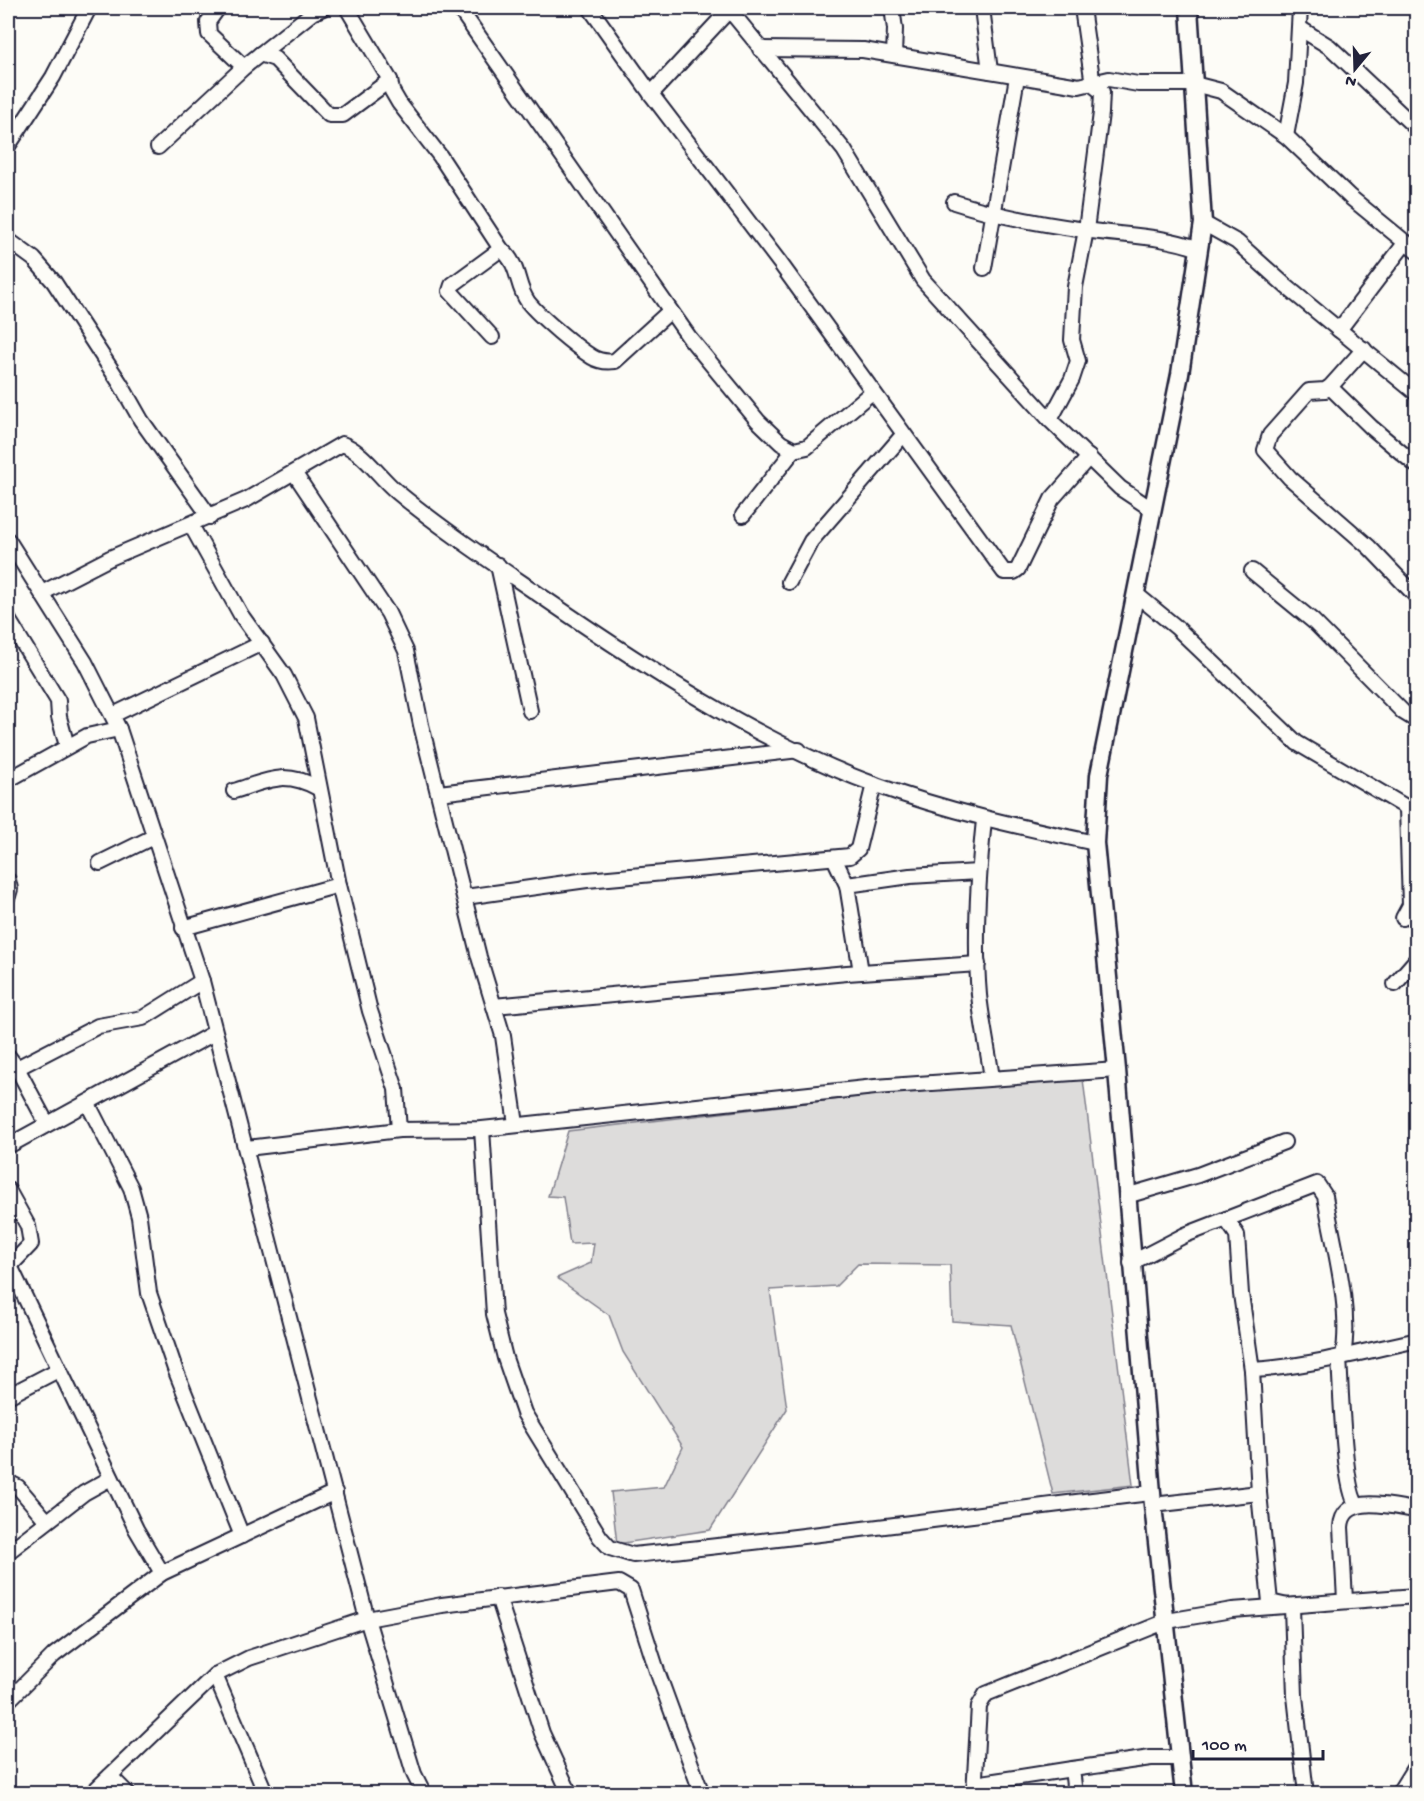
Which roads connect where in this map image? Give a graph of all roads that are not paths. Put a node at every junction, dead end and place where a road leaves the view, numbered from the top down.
1 (89, 8) edge
2 (219, 8) edge
3 (323, 8) edge
4 (346, 8) edge
5 (459, 8) edge
6 (590, 8) edge
7 (729, 8) edge
8 (892, 8) edge
9 (982, 8) edge
10 (1082, 8) edge
11 (1189, 8) edge
12 (1300, 8) edge
13 (1301, 29) junction
14 (760, 49) junction
15 (260, 54) junction
16 (894, 55) junction
17 (244, 67) junction
18 (990, 71) junction
19 (1017, 77) junction
20 (390, 80) junction
21 (1194, 84) junction
22 (1093, 85) junction
23 (651, 94) junction
24 (1416, 128) edge
25 (1286, 136) junction
26 (8, 146) edge
27 (158, 147) dead end
28 (954, 202) dead end
29 (994, 215) junction
30 (1203, 223) junction
31 (1086, 230) junction
32 (8, 240) edge
33 (1411, 247) edge
34 (501, 249) junction
35 (1199, 249) junction
36 (984, 268) dead end
37 (670, 311) junction
38 (1339, 330) junction
39 (492, 337) dead end
40 (1364, 349) junction
41 (1330, 387) junction
42 (872, 392) junction
43 (1416, 393) edge
44 (1050, 420) junction
45 (903, 435) junction
46 (794, 450) junction
47 (1089, 457) junction
48 (1416, 465) edge
49 (295, 474) junction
50 (1153, 510) junction
51 (743, 515) dead end
52 (210, 517) junction
53 (191, 525) junction
54 (8, 540) edge
55 (498, 565) junction
56 (1252, 571) dead end
57 (789, 582) dead end
58 (42, 592) junction
59 (1137, 595) junction
60 (1416, 596) edge
61 (8, 619) edge
62 (262, 643) junction
63 (530, 711) dead end
64 (113, 715) junction
65 (1416, 720) edge
66 (119, 729) junction
67 (67, 746) junction
68 (799, 750) junction
69 (8, 780) edge
70 (874, 784) junction
71 (318, 788) junction
72 (234, 791) dead end
73 (440, 793) junction
74 (1412, 810) edge
75 (984, 820) junction
76 (153, 837) junction
77 (1095, 843) junction
78 (834, 858) junction
79 (100, 863) dead end
80 (978, 872) junction
81 (8, 880) edge
82 (339, 885) junction
83 (847, 885) junction
84 (8, 896) edge
85 (465, 897) junction
86 (1403, 918) dead end
87 (183, 928) junction
88 (1416, 960) edge
89 (978, 964) junction
90 (861, 972) junction
91 (202, 981) junction
92 (1395, 984) dead end
93 (494, 1006) junction
94 (214, 1033) junction
95 (8, 1056) edge
96 (17, 1068) junction
97 (1117, 1070) junction
98 (992, 1078) junction
99 (88, 1104) junction
100 (47, 1124) junction
101 (516, 1124) junction
102 (482, 1129) junction
103 (399, 1130) junction
104 (1284, 1142) dead end
105 (8, 1146) edge
106 (247, 1148) junction
107 (8, 1190) edge
108 (1126, 1196) junction
109 (1226, 1219) junction
110 (1131, 1263) junction
111 (9, 1268) edge
112 (1414, 1341) dead end
113 (1341, 1357) junction
114 (58, 1370) junction
115 (1252, 1370) junction
116 (8, 1396) edge
117 (111, 1478) junction
118 (8, 1482) edge
119 (334, 1492) junction
120 (1260, 1493) junction
121 (1152, 1499) junction
122 (1357, 1505) junction
123 (1416, 1510) edge
124 (47, 1521) junction
125 (242, 1536) junction
126 (8, 1552) edge
127 (162, 1574) junction
128 (1416, 1596) edge
129 (498, 1597) junction
130 (1345, 1600) junction
131 (1292, 1607) junction
132 (367, 1619) junction
133 (1167, 1621) junction
134 (215, 1675) junction
135 (8, 1701) edge
136 (1179, 1758) junction
137 (1416, 1766) edge
138 (1072, 1769) junction
139 (110, 1776) junction
140 (975, 1789) edge
141 (91, 1794) edge
142 (128, 1794) edge
143 (266, 1794) edge
144 (424, 1794) edge
145 (570, 1794) edge
146 (702, 1794) edge
147 (1075, 1794) edge
148 (1184, 1794) edge
149 (1306, 1794) edge
150 (1398, 1794) edge

1 - 26 street
2 - 17 street
3 - 15 street
4 - 20 street
5 - 37 street
6 - 23 street
7 - 14 street
7 - 23 street
8 - 16 street
9 - 18 street
10 - 22 street
11 - 21 main road
12 - 13 street
13 - 24 street
13 - 25 street
14 - 16 street
14 - 44 street
15 - 17 street
15 - 20 street
16 - 18 street
17 - 27 street
18 - 19 street
19 - 22 street
19 - 29 street
20 - 34 street
21 - 22 street
21 - 25 street
21 - 30 main road
22 - 31 street
23 - 42 street
25 - 33 street
28 - 29 street
29 - 31 street
29 - 36 street
30 - 35 main road
30 - 38 street
31 - 35 street
31 - 44 street
32 - 52 street
33 - 38 street
34 - 37 street
34 - 39 street
35 - 50 main road
37 - 46 street
38 - 40 street
40 - 41 street
40 - 43 street
41 - 48 street
41 - 60 street
42 - 45 street
42 - 46 street
44 - 47 street
45 - 47 street
45 - 57 street
46 - 51 street
47 - 50 street
49 - 52 street
49 - 55 street
49 - 73 street
50 - 59 main road
52 - 53 street
53 - 58 street
53 - 62 street
54 - 58 street
55 - 63 street
55 - 68 street
56 - 65 street
58 - 64 street
59 - 74 street
59 - 77 main road
61 - 67 street
62 - 64 street
62 - 71 street
64 - 66 street
66 - 67 street
66 - 76 street
67 - 69 street
68 - 70 street
68 - 73 street
70 - 75 street
70 - 78 street
71 - 72 street
71 - 82 street
73 - 85 street
74 - 86 street
75 - 77 street
75 - 80 street
76 - 79 street
76 - 87 street
77 - 97 main road
78 - 83 street
78 - 85 street
80 - 83 street
80 - 89 street
81 - 84 street
82 - 87 street
82 - 103 street
83 - 90 street
85 - 93 street
87 - 91 street
88 - 92 street
89 - 90 street
89 - 98 street
90 - 93 street
91 - 94 street
91 - 96 street
93 - 101 street
94 - 99 street
94 - 106 street
95 - 96 street
96 - 100 street
97 - 98 street
97 - 108 main road
98 - 101 street
99 - 100 street
99 - 125 street
100 - 105 street
101 - 102 street
102 - 103 street
102 - 121 street
103 - 106 street
104 - 108 street
106 - 119 street
107 - 111 street
108 - 110 main road
109 - 110 street
109 - 113 street
109 - 115 street
110 - 121 main road
111 - 114 street
112 - 113 street
113 - 115 street
113 - 122 street
114 - 116 street
114 - 117 street
115 - 120 street
117 - 124 street
117 - 127 street
118 - 124 street
119 - 125 street
119 - 132 street
120 - 121 street
120 - 131 street
121 - 133 main road
122 - 123 street
122 - 130 street
124 - 126 street
125 - 127 street
127 - 135 street
128 - 130 street
129 - 132 street
129 - 145 street
129 - 146 street
130 - 131 street
131 - 133 street
131 - 149 street
132 - 134 street
132 - 144 street
133 - 136 main road
133 - 140 street
134 - 139 street
134 - 143 street
136 - 138 street
136 - 148 main road
137 - 150 street
138 - 140 street
138 - 147 street
139 - 141 street
139 - 142 street

